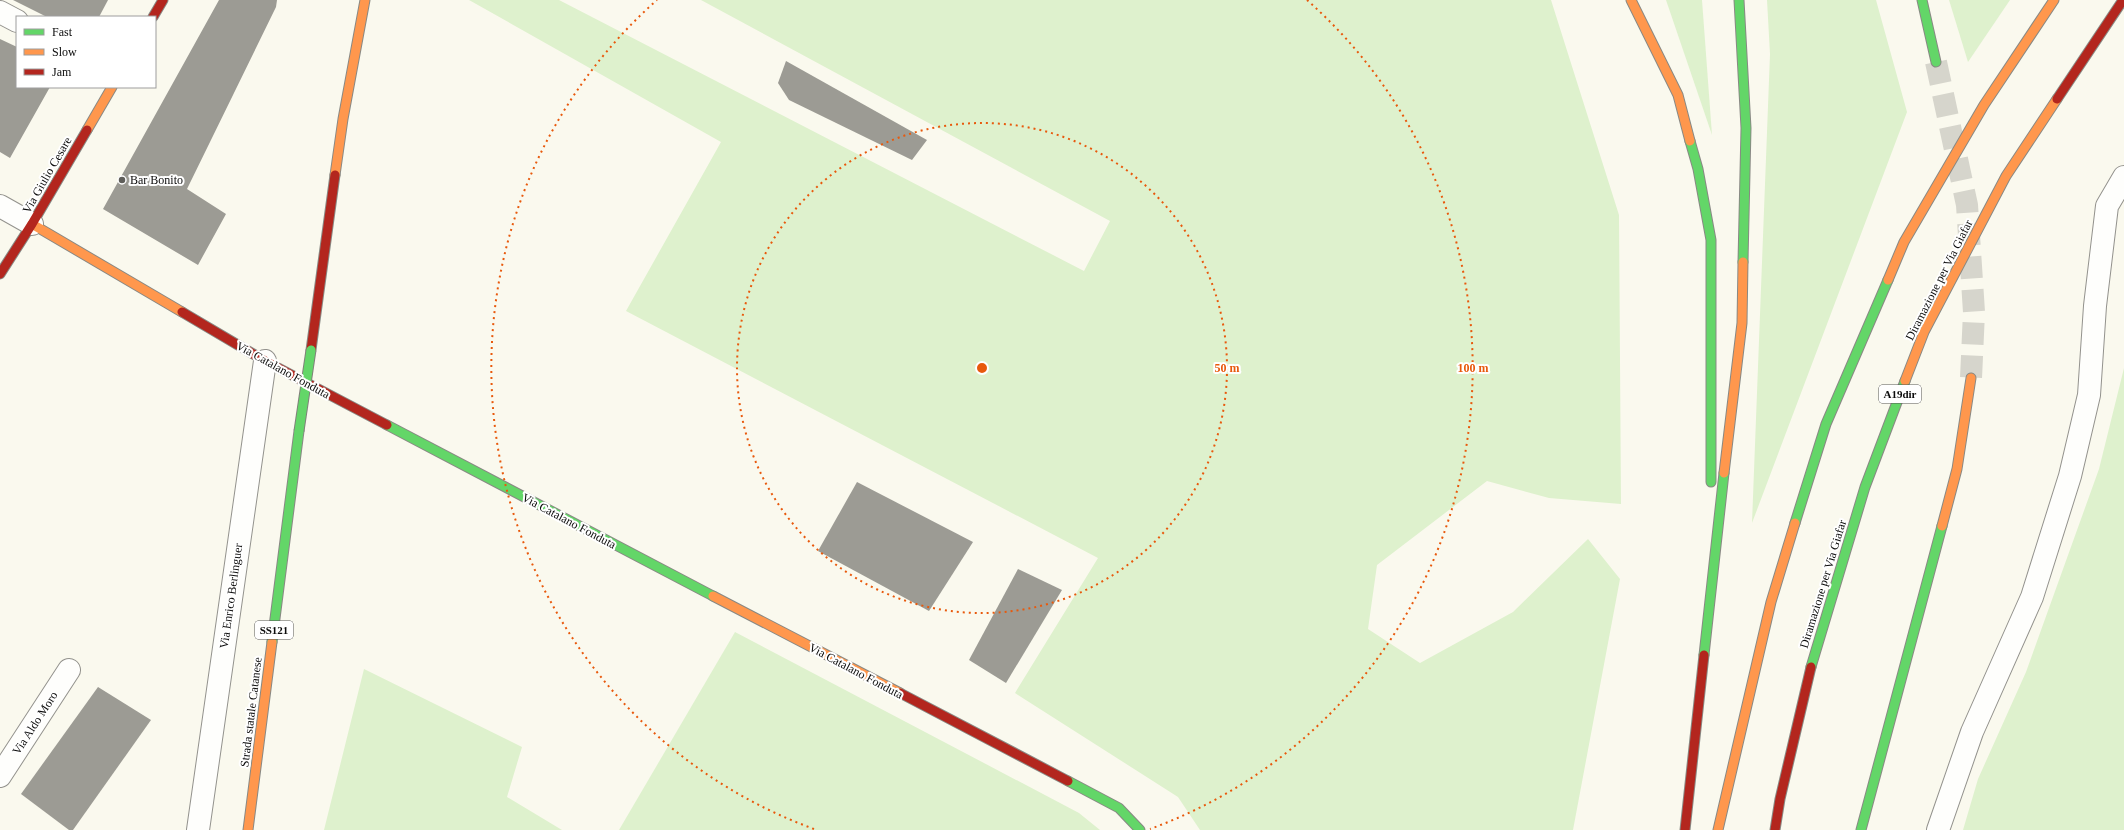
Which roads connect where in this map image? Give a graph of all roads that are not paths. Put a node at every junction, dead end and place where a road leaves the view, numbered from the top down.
1 (163, 0) edge
2 (365, 0) edge
3 (1631, 0) edge
4 (1739, 0) edge
5 (1922, 0) edge
6 (2054, 0) edge
7 (2123, 0) edge
8 (0, 12) edge
9 (154, 16) edge
10 (16, 20) edge
11 (1936, 62) tunnel mouth
12 (111, 88) edge
13 (2124, 177) edge
14 (0, 206) edge
15 (32, 224) junction
16 (0, 274) edge
17 (265, 361) junction
18 (1971, 378) tunnel mouth
19 (1712, 580) junction
20 (69, 670) dead end
21 (0, 776) edge
22 (198, 830) edge
23 (248, 830) edge
24 (1140, 830) edge
25 (1685, 830) edge
26 (1718, 830) edge
27 (1775, 830) edge
28 (1862, 830) edge
29 (1938, 830) edge

1 - 9 main road
2 - 23 main road, Strada statale Catanese / SS121, bridge
3 - 19 main road
4 - 19 main road
5 - 11 main road
6 - 26 main road
7 - 27 main road, Diramazione per Via Giafar / A19dir
8 - 10 street
12 - 15 main road, Via Giulio Cesare
13 - 29 street
14 - 15 street, Via Catalano Fonduta
15 - 16 main road, Via Giulio Cesare
15 - 17 main road, Via Catalano Fonduta
17 - 22 street, Via Enrico Berlinguer
17 - 24 main road, Via Catalano Fonduta
18 - 28 main road
19 - 25 main road
20 - 21 street, Via Aldo Moro

